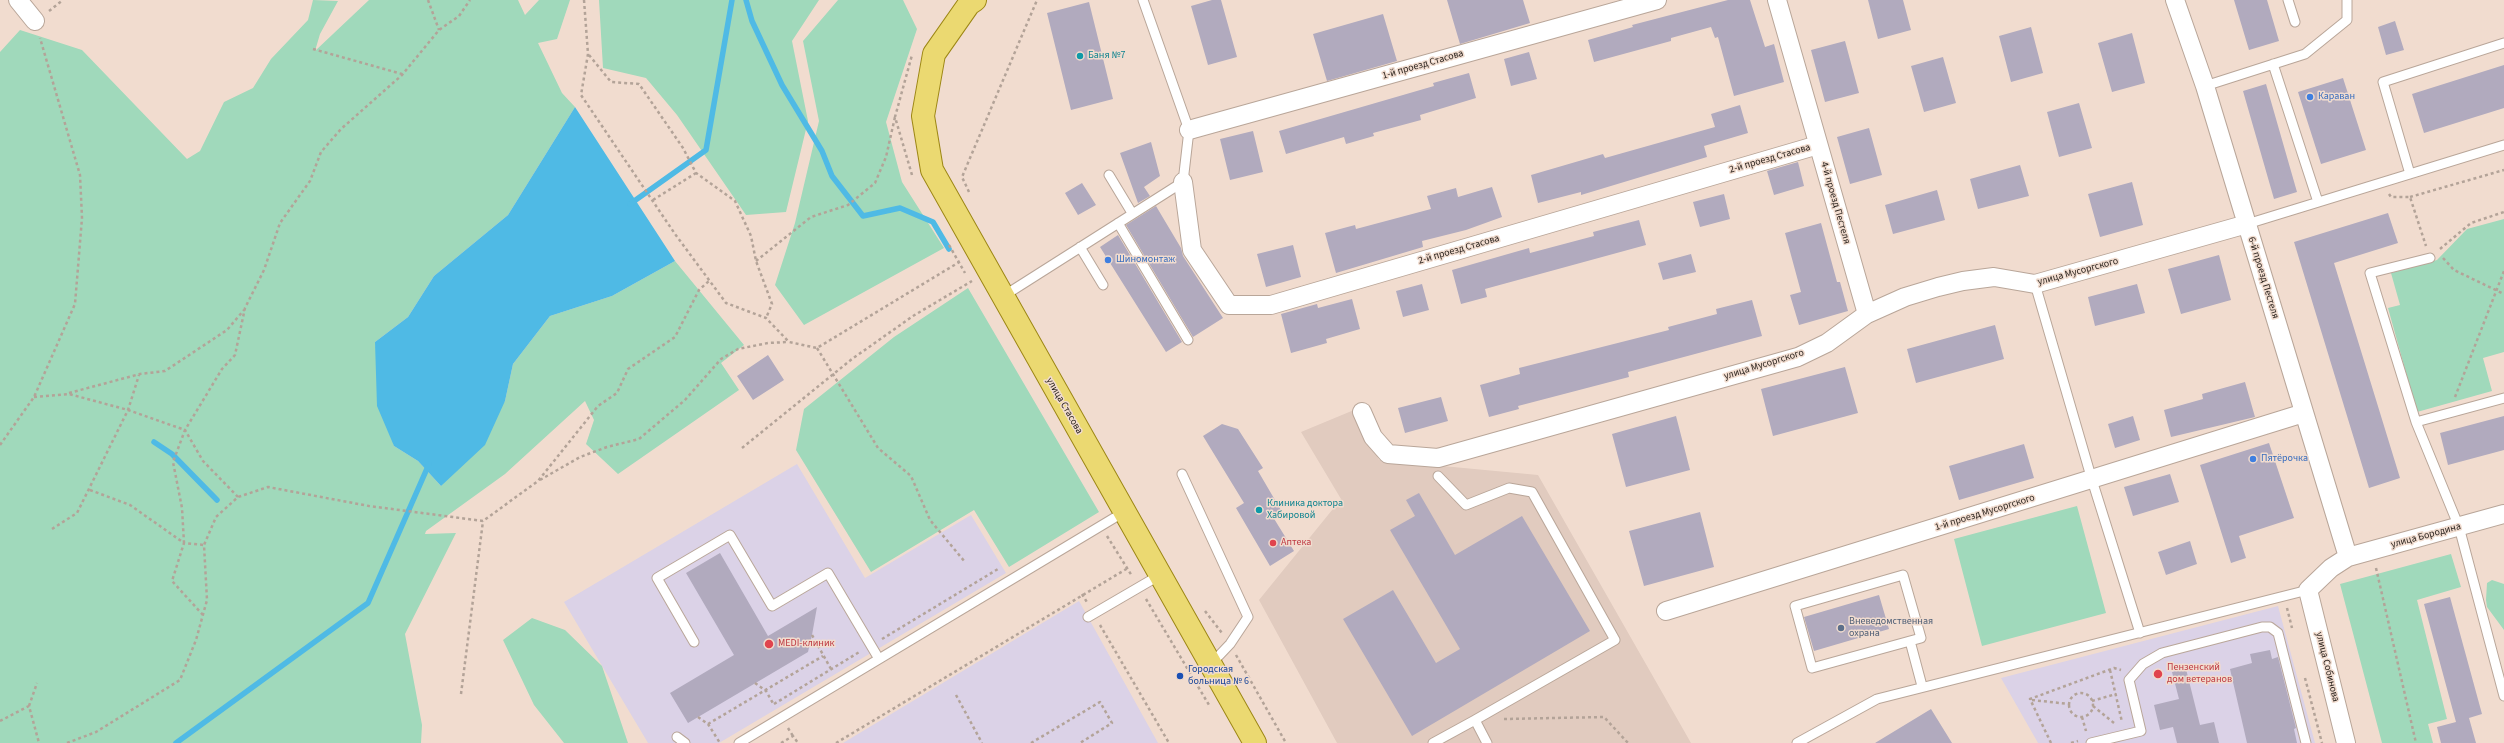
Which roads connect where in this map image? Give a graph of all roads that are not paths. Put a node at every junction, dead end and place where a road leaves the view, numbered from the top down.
1 (18, 0) edge
2 (976, 0) edge
3 (1143, 0) edge
4 (1657, 0) edge
5 (1777, 0) edge
6 (2174, 0) edge
7 (2288, 0) edge
8 (2347, 0) edge
9 (35, 21) road end
10 (2295, 22) dead end
11 (2504, 43) edge
12 (2273, 64) junction
13 (2205, 86) junction
14 (1189, 130) junction
15 (1818, 145) junction
16 (2504, 145) edge
17 (2410, 174) junction
18 (1109, 175) dead end
19 (1183, 182) junction
20 (2318, 202) junction
21 (1132, 213) junction
22 (1118, 223) junction
23 (2247, 224) junction
24 (1080, 247) junction
25 (2434, 255) road end
26 (2035, 284) junction
27 (1103, 285) dead end
28 (1002, 297) junction
29 (1867, 314) junction
30 (1188, 340) dead end
31 (2504, 398) edge
32 (1362, 412) dead end
33 (2304, 413) junction
34 (2416, 422) junction
35 (1182, 474) dead end
36 (1438, 476) dead end
37 (2092, 480) junction
38 (1124, 512) junction
39 (2504, 514) edge
40 (2459, 527) junction
41 (2348, 557) junction
42 (1160, 575) junction
43 (2308, 590) junction
44 (1666, 611) dead end
45 (1091, 615) road end
46 (2140, 633) junction
47 (1910, 641) junction
48 (694, 642) dead end
49 (879, 659) junction
50 (1210, 665) junction
51 (1922, 686) junction
52 (2504, 696) edge
53 (1475, 720) junction
54 (677, 737) dead end
55 (2087, 742) edge
56 (685, 743) edge
57 (739, 743) edge
58 (1255, 743) edge
59 (1433, 743) edge
60 (1487, 743) edge
61 (1797, 743) edge
62 (2306, 743) edge
63 (2346, 743) edge

1 - 9 street
2 - 28 main road, улица Стасова
3 - 14 lane
4 - 14 street, 1-й проезд Стасова
5 - 15 street, 4-й проезд Пестеля
6 - 13 street, 6-й проезд Пестеля
7 - 10 lane
8 - 12 lane
11 - 17 lane
12 - 13 lane
12 - 20 lane
13 - 23 street, 6-й проезд Пестеля
14 - 19 lane
15 - 19 street, 2-й проезд Стасова
15 - 29 street, 4-й проезд Пестеля
16 - 17 lane
17 - 20 lane
18 - 21 lane
19 - 21 lane
20 - 23 lane
21 - 22 lane
22 - 24 lane
22 - 30 lane
23 - 26 street, улица Мусоргского
23 - 33 street, 6-й проезд Пестеля
24 - 27 lane
24 - 28 lane
25 - 34 lane
26 - 29 street, улица Мусоргского
26 - 37 lane
28 - 38 main road, улица Стасова
29 - 32 street, улица Мусоргского
31 - 34 lane
33 - 37 street, 1-й проезд Мусоргского
33 - 41 street, 6-й проезд Пестеля
34 - 40 lane
35 - 50 lane
36 - 53 lane
37 - 44 street, 1-й проезд Мусоргского
37 - 46 lane
38 - 42 main road, улица Стасова
38 - 49 lane
39 - 40 street, улица Бородина
40 - 41 street, улица Бородина
40 - 52 lane
41 - 43 street, улица Бородина
42 - 45 lane
42 - 50 main road, улица Стасова
43 - 46 lane
43 - 63 street, улица Собинова
46 - 51 lane
47 - 47 lane
47 - 51 lane
48 - 49 lane
49 - 57 lane
50 - 58 main road, улица Стасова
51 - 61 lane
53 - 59 lane
53 - 60 lane
54 - 56 lane
55 - 62 lane

